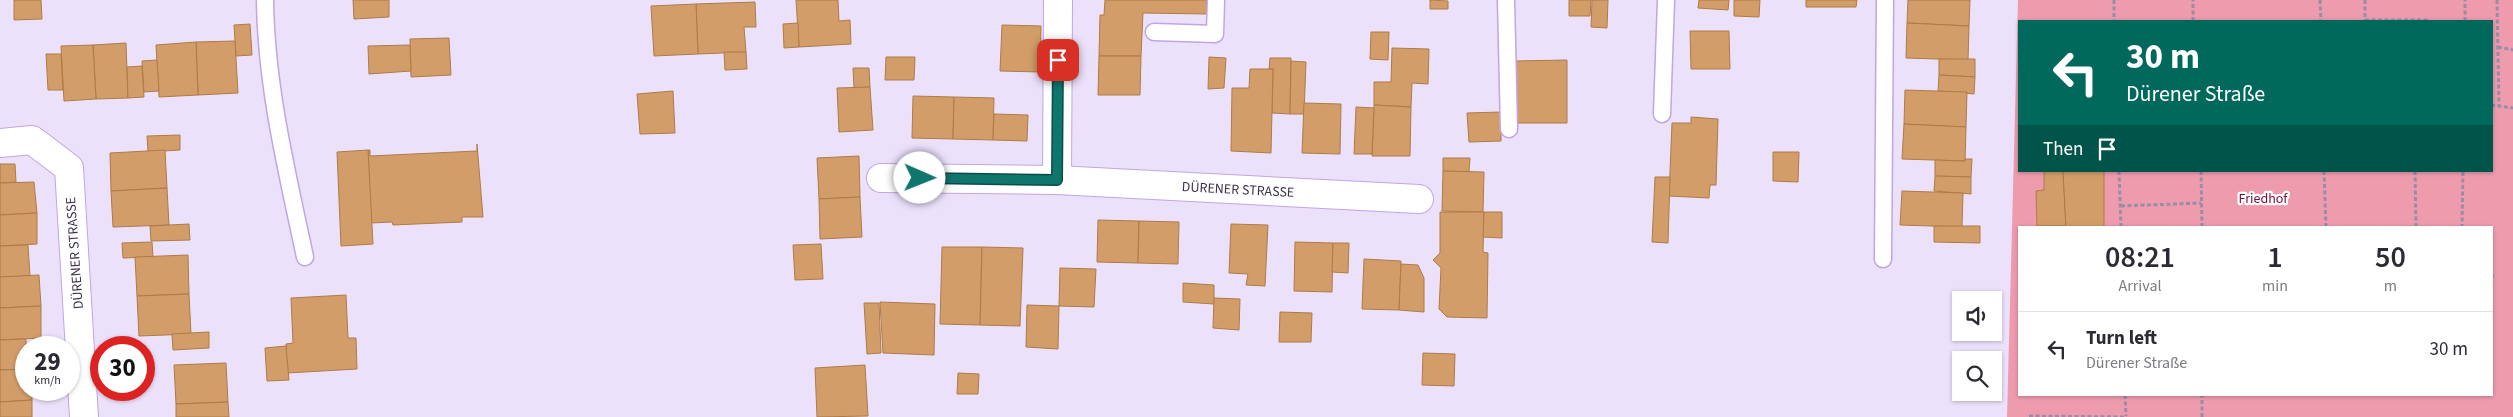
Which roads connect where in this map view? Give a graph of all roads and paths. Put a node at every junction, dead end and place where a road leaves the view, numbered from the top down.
1 (265, 0) edge
2 (1058, 0) edge
3 (1216, 0) edge
4 (1506, 0) edge
5 (1666, 0) edge
6 (1885, 0) edge
7 (2114, 0) edge
8 (2192, 0) edge
9 (2320, 0) edge
10 (2365, 0) edge
11 (2465, 0) edge
12 (2497, 0) edge
13 (2114, 20) edge
14 (2192, 20) edge
15 (2321, 20) edge
16 (2365, 20) edge
17 (2465, 20) edge
18 (1154, 32) dead end
19 (2498, 47) junction
20 (2513, 50) edge
21 (2493, 104) edge
22 (2498, 105) junction
23 (2513, 108) edge
24 (1662, 114) dead end
25 (1509, 129) dead end
26 (0, 143) edge
27 (2119, 172) edge
28 (2201, 172) edge
29 (2324, 172) edge
30 (2415, 172) edge
31 (2463, 172) edge
32 (881, 178) dead end
33 (1057, 180) junction
34 (1419, 199) dead end
35 (2201, 203) junction
36 (2121, 206) junction
37 (2121, 226) edge
38 (2202, 226) edge
39 (2326, 226) edge
40 (2416, 226) edge
41 (2462, 226) edge
42 (305, 257) dead end
43 (1883, 259) dead end
44 (2125, 396) edge
45 (2202, 396) edge
46 (2029, 416) edge
47 (84, 417) edge
48 (2126, 417) edge
49 (2202, 417) edge

1 - 42 lane
2 - 33 street
3 - 18 lane
4 - 25 lane
5 - 24 lane
6 - 43 lane
7 - 13 path
8 - 14 path
9 - 15 path
10 - 16 path
11 - 17 path
12 - 19 path
19 - 20 path
19 - 22 path
21 - 22 path
22 - 23 path
26 - 47 street, DÜRENER STRASSE
27 - 36 path
28 - 35 path
29 - 39 path
30 - 40 path
31 - 41 path
32 - 33 street, DÜRENER STRASSE
33 - 34 street, DÜRENER STRASSE
35 - 36 path
35 - 38 path
36 - 37 path
44 - 48 path
45 - 49 path
46 - 48 path

